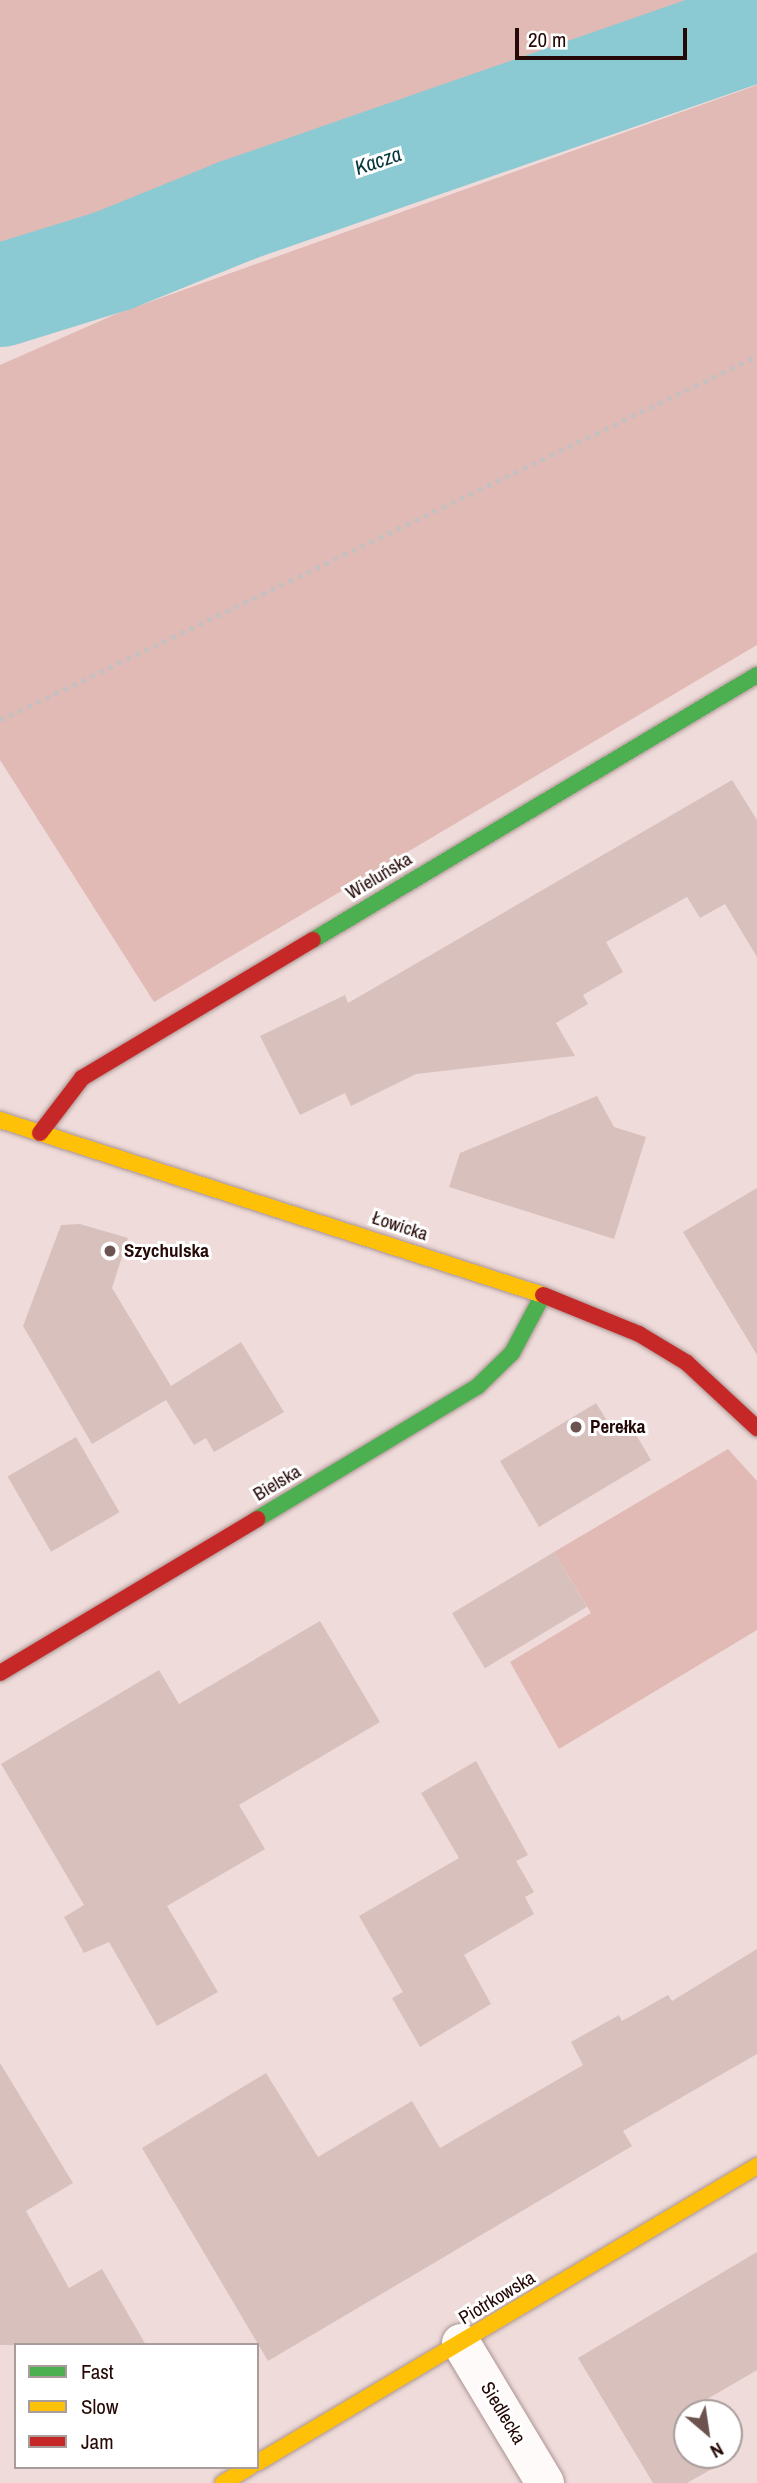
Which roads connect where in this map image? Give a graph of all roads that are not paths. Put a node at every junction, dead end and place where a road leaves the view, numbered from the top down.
1 (757, 675) edge
2 (0, 1119) edge
3 (40, 1133) junction
4 (543, 1295) junction
5 (752, 1412) edge
6 (0, 1673) edge
7 (757, 2166) edge
8 (461, 2343) junction
9 (259, 2462) edge
10 (247, 2469) edge
11 (223, 2483) edge
12 (545, 2483) edge

1 - 3 street, Wieluńska
2 - 3 street, Łowicka
3 - 4 street, Łowicka
4 - 5 street, Łowicka
4 - 6 street, Bielska
7 - 8 street, Piotrkowska
8 - 9 street, Piotrkowska
8 - 12 street, Siedlecka
10 - 11 street

